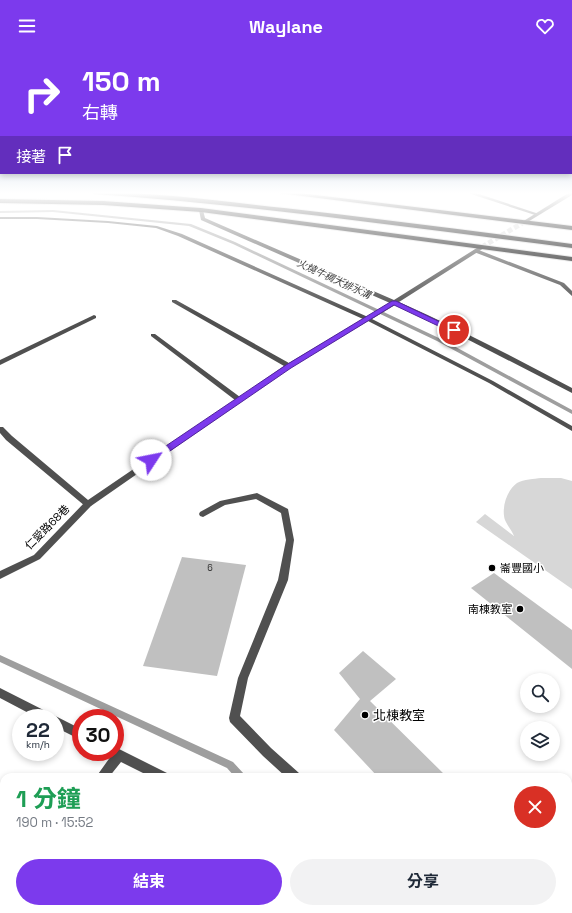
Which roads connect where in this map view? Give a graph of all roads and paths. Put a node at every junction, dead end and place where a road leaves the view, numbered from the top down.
1 (172, 232) edge
2 (231, 232) edge
3 (359, 232) edge
4 (465, 232) edge
5 (523, 232) tunnel mouth
6 (572, 238) edge
7 (572, 246) edge
8 (479, 249) junction
9 (572, 259) edge
10 (572, 294) edge
11 (174, 302) dead end
12 (394, 302) junction
13 (94, 317) dead end
14 (368, 319) junction
15 (153, 335) dead end
16 (0, 363) edge
17 (288, 366) junction
18 (572, 391) edge
19 (240, 400) junction
20 (0, 429) edge
21 (572, 429) edge
22 (88, 504) junction
23 (203, 514) dead end
24 (0, 575) edge
25 (0, 693) edge
26 (31, 709) edge
27 (124, 757) edge
28 (111, 761) edge
29 (104, 773) edge
30 (155, 773) edge
31 (291, 773) edge

1 - 14 street
2 - 12 street
3 - 8 main road
4 - 7 highway
5 - 6 highway
8 - 9 main road
8 - 10 street
8 - 12 street, 仁愛路68巷
11 - 17 street
12 - 14 street, 仁愛路68巷
12 - 18 street
13 - 16 street
14 - 17 street, 仁愛路68巷
14 - 21 street
15 - 19 street
17 - 19 street, 仁愛路68巷
19 - 22 street, 仁愛路68巷
20 - 22 street
22 - 24 street, 仁愛路68巷
23 - 31 street
25 - 26 street
27 - 30 street
28 - 29 street

